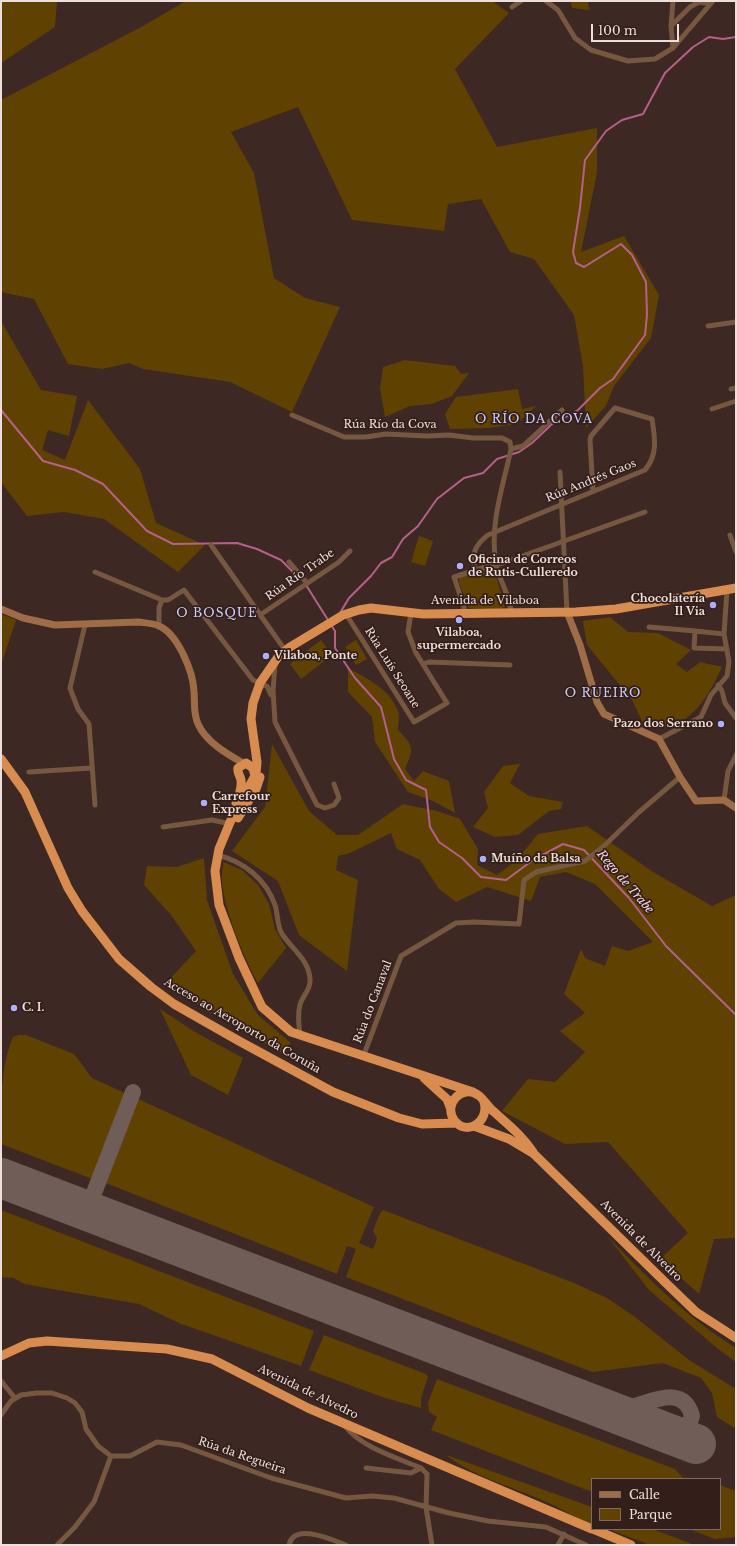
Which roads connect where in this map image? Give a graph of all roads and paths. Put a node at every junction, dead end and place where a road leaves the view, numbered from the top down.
1 (521, 1) edge
2 (546, 1) edge
3 (672, 1) edge
4 (711, 2) edge
5 (512, 7) dead end
6 (671, 26) junction
7 (673, 48) junction
8 (736, 322) edge
9 (708, 326) dead end
10 (736, 401) edge
11 (712, 409) dead end
12 (562, 410) dead end
13 (292, 414) dead end
14 (511, 449) junction
15 (560, 472) dead end
16 (593, 491) junction
17 (562, 504) junction
18 (645, 512) dead end
19 (493, 533) junction
20 (730, 535) dead end
21 (564, 542) junction
22 (211, 545) dead end
23 (350, 551) dead end
24 (736, 552) edge
25 (289, 562) dead end
26 (496, 565) junction
27 (475, 570) junction
28 (95, 572) dead end
29 (307, 583) junction
30 (732, 589) edge
31 (162, 600) junction
32 (1, 609) edge
33 (567, 612) junction
34 (410, 613) junction
35 (464, 613) junction
36 (511, 614) junction
37 (260, 615) junction
38 (344, 615) junction
39 (85, 625) junction
40 (159, 626) junction
41 (649, 627) dead end
42 (695, 631) junction
43 (724, 634) junction
44 (727, 649) junction
45 (286, 650) junction
46 (278, 657) junction
47 (729, 662) junction
48 (423, 664) junction
49 (736, 664) edge
50 (510, 665) dead end
51 (718, 685) junction
52 (259, 686) junction
53 (273, 703) junction
54 (736, 718) edge
55 (251, 719) junction
56 (659, 739) junction
57 (258, 741) junction
58 (736, 755) edge
59 (1, 759) edge
60 (243, 765) junction
61 (91, 768) junction
62 (29, 772) dead end
63 (255, 774) junction
64 (680, 777) junction
65 (241, 778) junction
66 (334, 784) dead end
67 (724, 800) junction
68 (95, 805) dead end
69 (736, 808) edge
70 (241, 814) junction
71 (226, 823) junction
72 (163, 827) dead end
73 (218, 852) junction
74 (300, 1035) junction
75 (363, 1057) junction
76 (421, 1076) junction
77 (473, 1092) junction
78 (484, 1102) junction
79 (451, 1111) junction
80 (399, 1118) junction
81 (457, 1123) junction
82 (474, 1126) junction
83 (534, 1154) junction
84 (736, 1338) edge
85 (1, 1356) edge
86 (1, 1381) edge
87 (16, 1398) junction
88 (1, 1415) edge
89 (343, 1423) junction
90 (372, 1436) junction
91 (368, 1445) junction
92 (111, 1456) junction
93 (366, 1468) dead end
94 (421, 1468) junction
95 (426, 1507) junction
96 (591, 1529) edge
97 (594, 1530) edge
98 (564, 1534) junction
99 (57, 1545) edge
100 (289, 1545) edge
101 (346, 1545) edge
102 (432, 1545) edge
103 (558, 1545) edge
104 (586, 1545) edge
105 (631, 1545) edge

1 - 5 street
2 - 7 street
3 - 6 street
4 - 6 street
4 - 7 street
6 - 7 street
8 - 9 street
10 - 11 street
12 - 14 street
13 - 14 street, Rúa Río da Cova
14 - 19 street
15 - 17 street
16 - 16 street, Rúa Andrés Gaos
16 - 17 street, Rúa Andrés Gaos
17 - 19 street, Rúa Andrés Gaos
17 - 21 street
18 - 21 street
19 - 26 street
19 - 27 street, Rúa Andrés Gaos
20 - 24 street
21 - 26 street
21 - 33 street
22 - 37 street
23 - 29 street, Rúa Río Trabe
25 - 29 street
26 - 27 street
26 - 36 street
27 - 35 street
28 - 31 street
29 - 37 street, Rúa Río Trabe
30 - 33 highway, Avenida de Vilaboa
30 - 43 street
31 - 40 street
31 - 52 street
32 - 39 street
33 - 36 highway, Avenida de Vilaboa
33 - 56 street
34 - 35 highway, Avenida de Vilaboa
34 - 38 highway, Avenida de Vilaboa
34 - 48 street
35 - 36 highway, Avenida de Vilaboa
37 - 45 street
38 - 45 highway, Avenida de Vilaboa
38 - 48 street, Rúa Luís Seoane
39 - 40 street
39 - 61 street
40 - 60 street
41 - 42 street
42 - 43 street
42 - 44 street
43 - 44 street
44 - 47 street
45 - 46 highway, Avenida de Vilaboa
46 - 52 highway, Avenida de Vilaboa
46 - 53 street
47 - 49 street
47 - 51 street
48 - 50 street
51 - 54 street
51 - 56 street
52 - 53 street
52 - 55 highway
53 - 66 street
55 - 57 highway
55 - 60 highway
55 - 63 highway
56 - 64 street
57 - 63 highway
57 - 70 highway
58 - 67 street
59 - 80 highway, Acceso ao Aeroporto da Coruña
60 - 63 highway
60 - 65 highway
61 - 62 street
61 - 68 street
63 - 65 highway
63 - 70 highway
63 - 73 highway
64 - 67 street
64 - 75 street, Rúa do Canaval
65 - 71 highway
67 - 69 street
70 - 73 highway
71 - 72 street
71 - 73 highway
73 - 74 highway
73 - 74 street
74 - 75 highway
75 - 76 highway
76 - 77 highway
76 - 79 highway
77 - 78 highway
77 - 79 highway
78 - 82 highway
78 - 83 highway, Avenida de Alvedro
79 - 80 highway, Acceso ao Aeroporto da Coruña
79 - 81 highway
80 - 81 highway, Acceso ao Aeroporto da Coruña
81 - 82 highway
82 - 83 highway, Avenida de Alvedro
83 - 84 highway, Avenida de Alvedro
85 - 89 highway, Avenida de Alvedro
86 - 87 street
87 - 88 street
87 - 92 street
89 - 90 highway, Avenida de Alvedro
89 - 91 street
90 - 91 street
90 - 96 highway, Avenida de Alvedro
91 - 94 street
92 - 95 street, Rúa da Regueira
92 - 99 street
93 - 94 street
94 - 95 street
95 - 98 street, Rúa da Regueira
95 - 102 street
97 - 105 highway, Avenida de Alvedro
98 - 103 street
98 - 104 street, Rúa da Regueira
100 - 101 street

